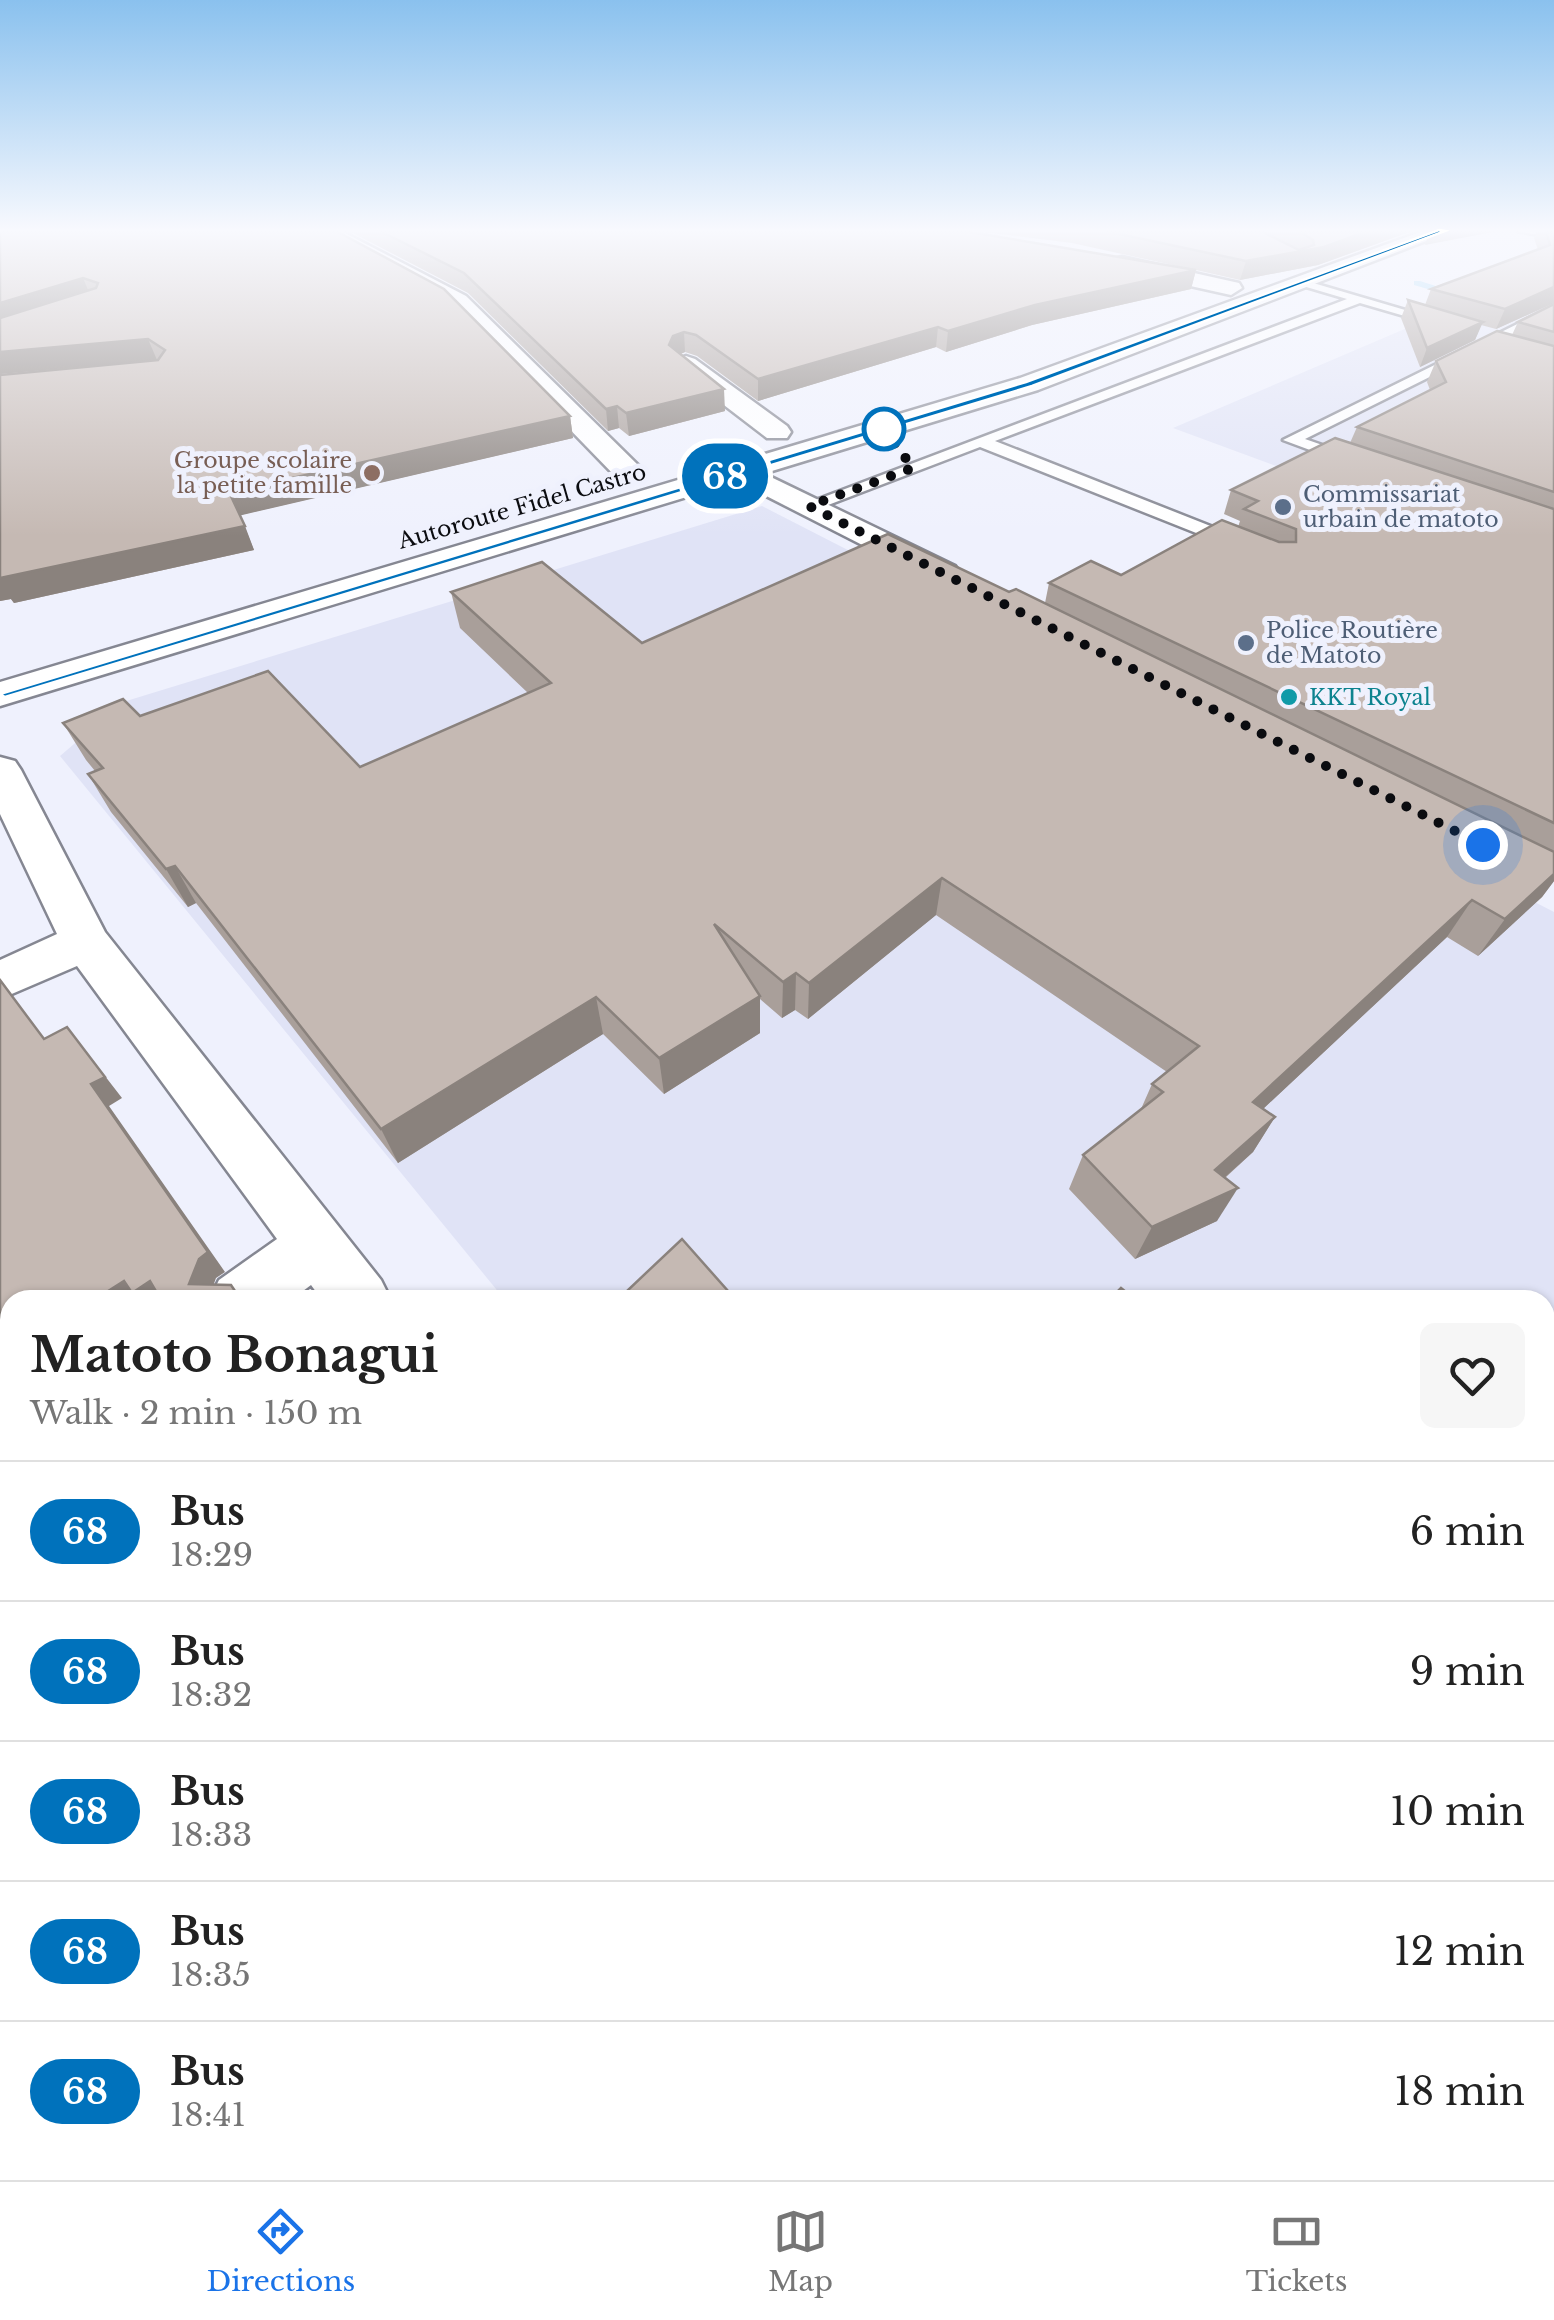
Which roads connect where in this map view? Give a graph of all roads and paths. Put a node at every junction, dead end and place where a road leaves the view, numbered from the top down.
1 (490, 333) edge
2 (1099, 333) edge
3 (1171, 333) edge
4 (1269, 333) edge
5 (1496, 333) edge
6 (1485, 337) junction
7 (1518, 353) edge
8 (686, 364) edge
9 (777, 432) junction
10 (982, 442) junction
11 (1366, 466) edge
12 (740, 472) junction
13 (630, 474) junction
14 (556, 496) dead end
15 (809, 506) junction
16 (1260, 552) edge
17 (969, 586) edge
18 (0, 694) edge
19 (0, 770) edge
20 (85, 941) junction
21 (0, 981) edge
22 (317, 1246) junction
23 (255, 1290) edge
24 (351, 1290) edge

1 - 13 main road
2 - 9 main road, Autoroute Fidel Castro
3 - 12 main road, Autoroute Fidel Castro
4 - 10 lane
5 - 6 lane
6 - 7 lane
6 - 11 lane
8 - 9 main road
9 - 13 main road, Autoroute Fidel Castro
10 - 15 lane
10 - 16 lane
12 - 15 main road
12 - 18 main road, Autoroute Fidel Castro
13 - 14 main road, Autoroute Fidel Castro
15 - 17 main road
19 - 20 main road
20 - 21 main road
20 - 22 main road
22 - 23 main road
22 - 24 main road

